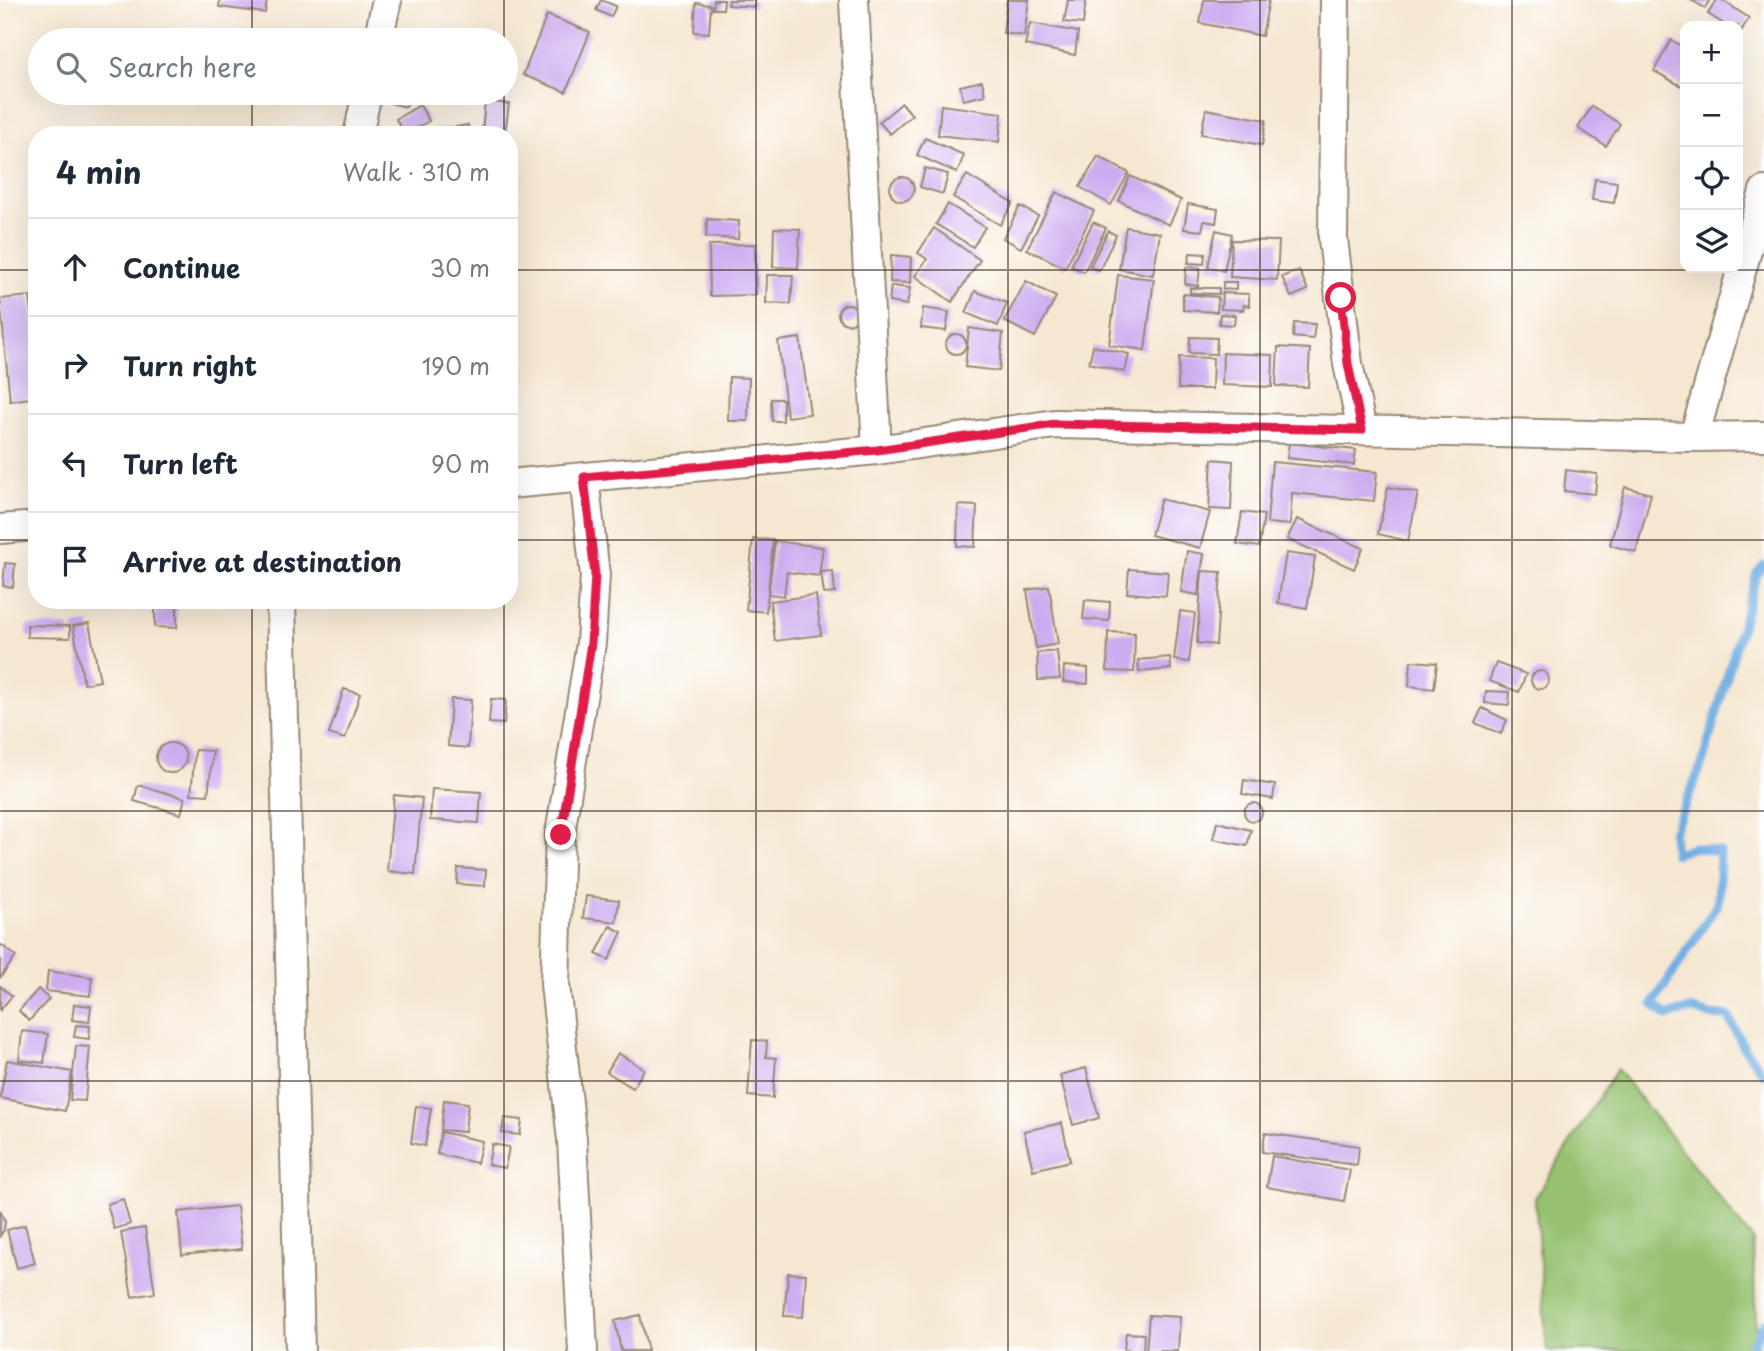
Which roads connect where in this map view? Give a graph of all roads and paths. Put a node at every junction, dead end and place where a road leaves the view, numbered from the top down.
1 (387, 0) edge
2 (854, 0) edge
3 (1335, 0) edge
4 (381, 28) edge
5 (364, 105) edge
6 (360, 126) edge
7 (1764, 191) edge
8 (1362, 430) junction
9 (1764, 436) edge
10 (1695, 437) junction
11 (877, 450) junction
12 (584, 477) junction
13 (518, 483) edge
14 (28, 527) edge
15 (0, 529) edge
16 (281, 609) edge
17 (300, 1351) edge
18 (583, 1351) edge

1 - 4 street
2 - 11 street
3 - 8 street
5 - 6 street
7 - 10 street
8 - 10 street
8 - 11 street
9 - 10 street
11 - 12 street
12 - 13 street
12 - 18 street
14 - 15 street
16 - 17 street

